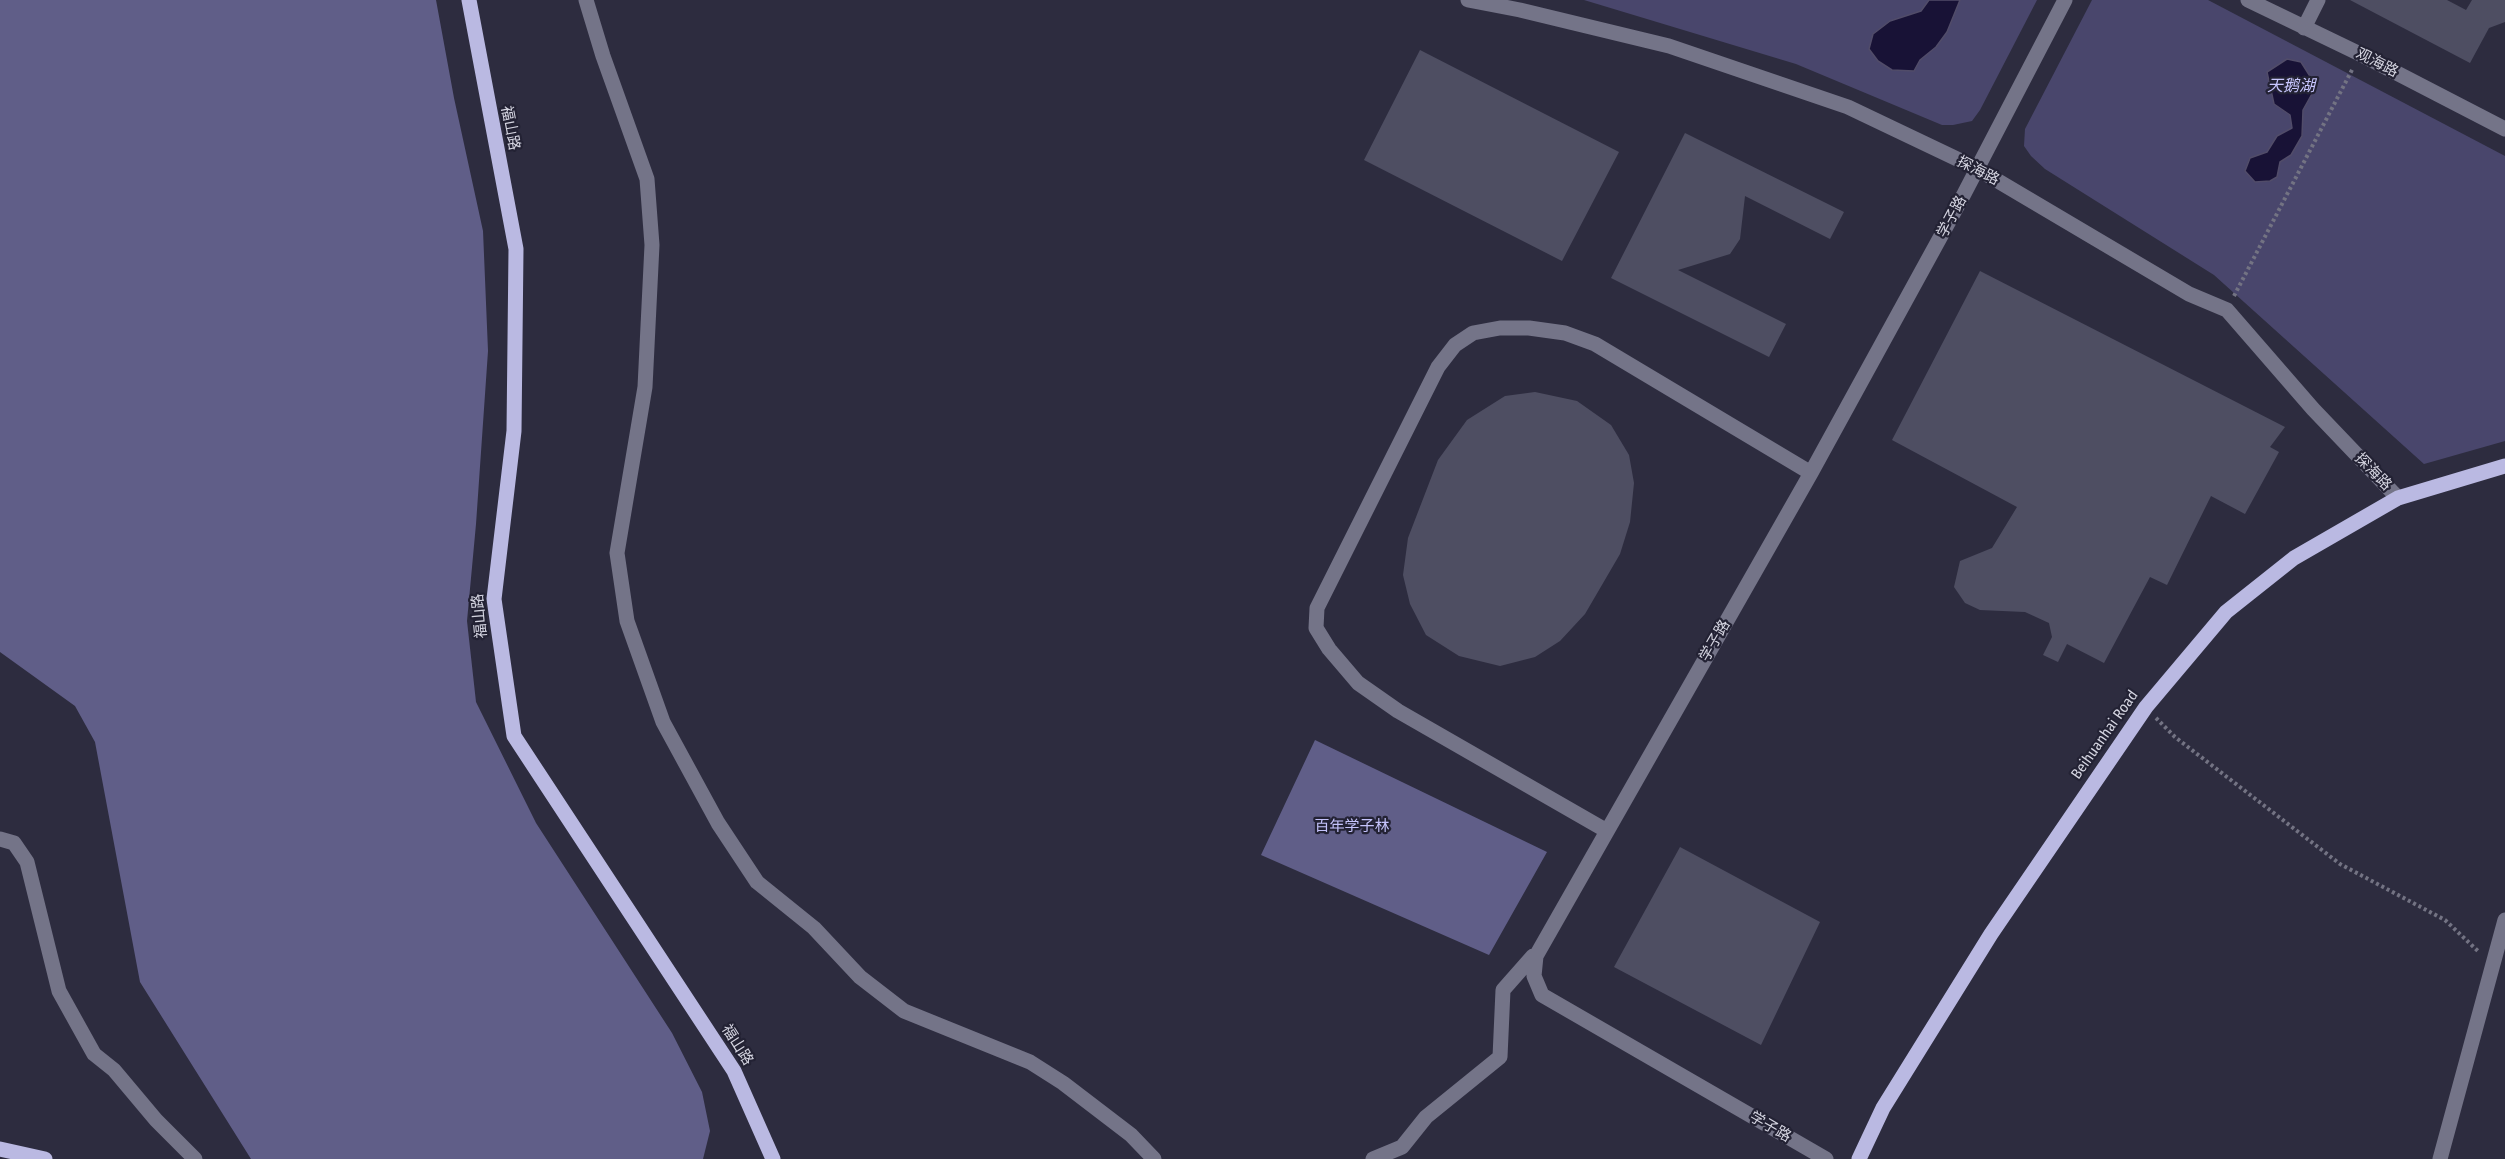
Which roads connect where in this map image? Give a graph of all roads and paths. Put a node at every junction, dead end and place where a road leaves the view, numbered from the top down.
1 (469, 0) edge
2 (586, 0) edge
3 (1468, 0) edge
4 (2065, 0) edge
5 (2248, 0) edge
6 (2318, 0) edge
7 (2304, 28) junction
8 (2360, 54) junction
9 (2505, 129) edge
10 (1976, 168) junction
11 (2227, 310) junction
12 (2505, 466) edge
13 (1811, 473) junction
14 (2398, 498) junction
15 (2145, 707) junction
16 (1607, 831) junction
17 (0, 839) edge
18 (2505, 920) edge
19 (1533, 956) dead end
20 (2491, 964) junction
21 (0, 1149) edge
22 (45, 1159) edge
23 (195, 1159) edge
24 (773, 1159) edge
25 (1154, 1159) edge
26 (1372, 1159) edge
27 (1826, 1159) edge
28 (1859, 1159) edge
29 (2440, 1159) edge

1 - 24 main road, 福山路
2 - 25 street
3 - 10 street, 探海路
4 - 10 street, 学子路
5 - 7 street, 观海路
6 - 7 street
7 - 8 street, 观海路
8 - 9 street, 观海路
8 - 11 path
10 - 11 street, 探海路
10 - 13 street, 学子路
11 - 14 street, 探海路
12 - 14 main road, Beihuanhai Road
13 - 16 street, 学子路
13 - 16 street
14 - 15 main road, Beihuanhai Road
15 - 20 path
15 - 28 main road, Beihuanhai Road
16 - 27 street, 学子路
17 - 23 street
18 - 20 street
19 - 26 street
20 - 29 street
21 - 22 main road

